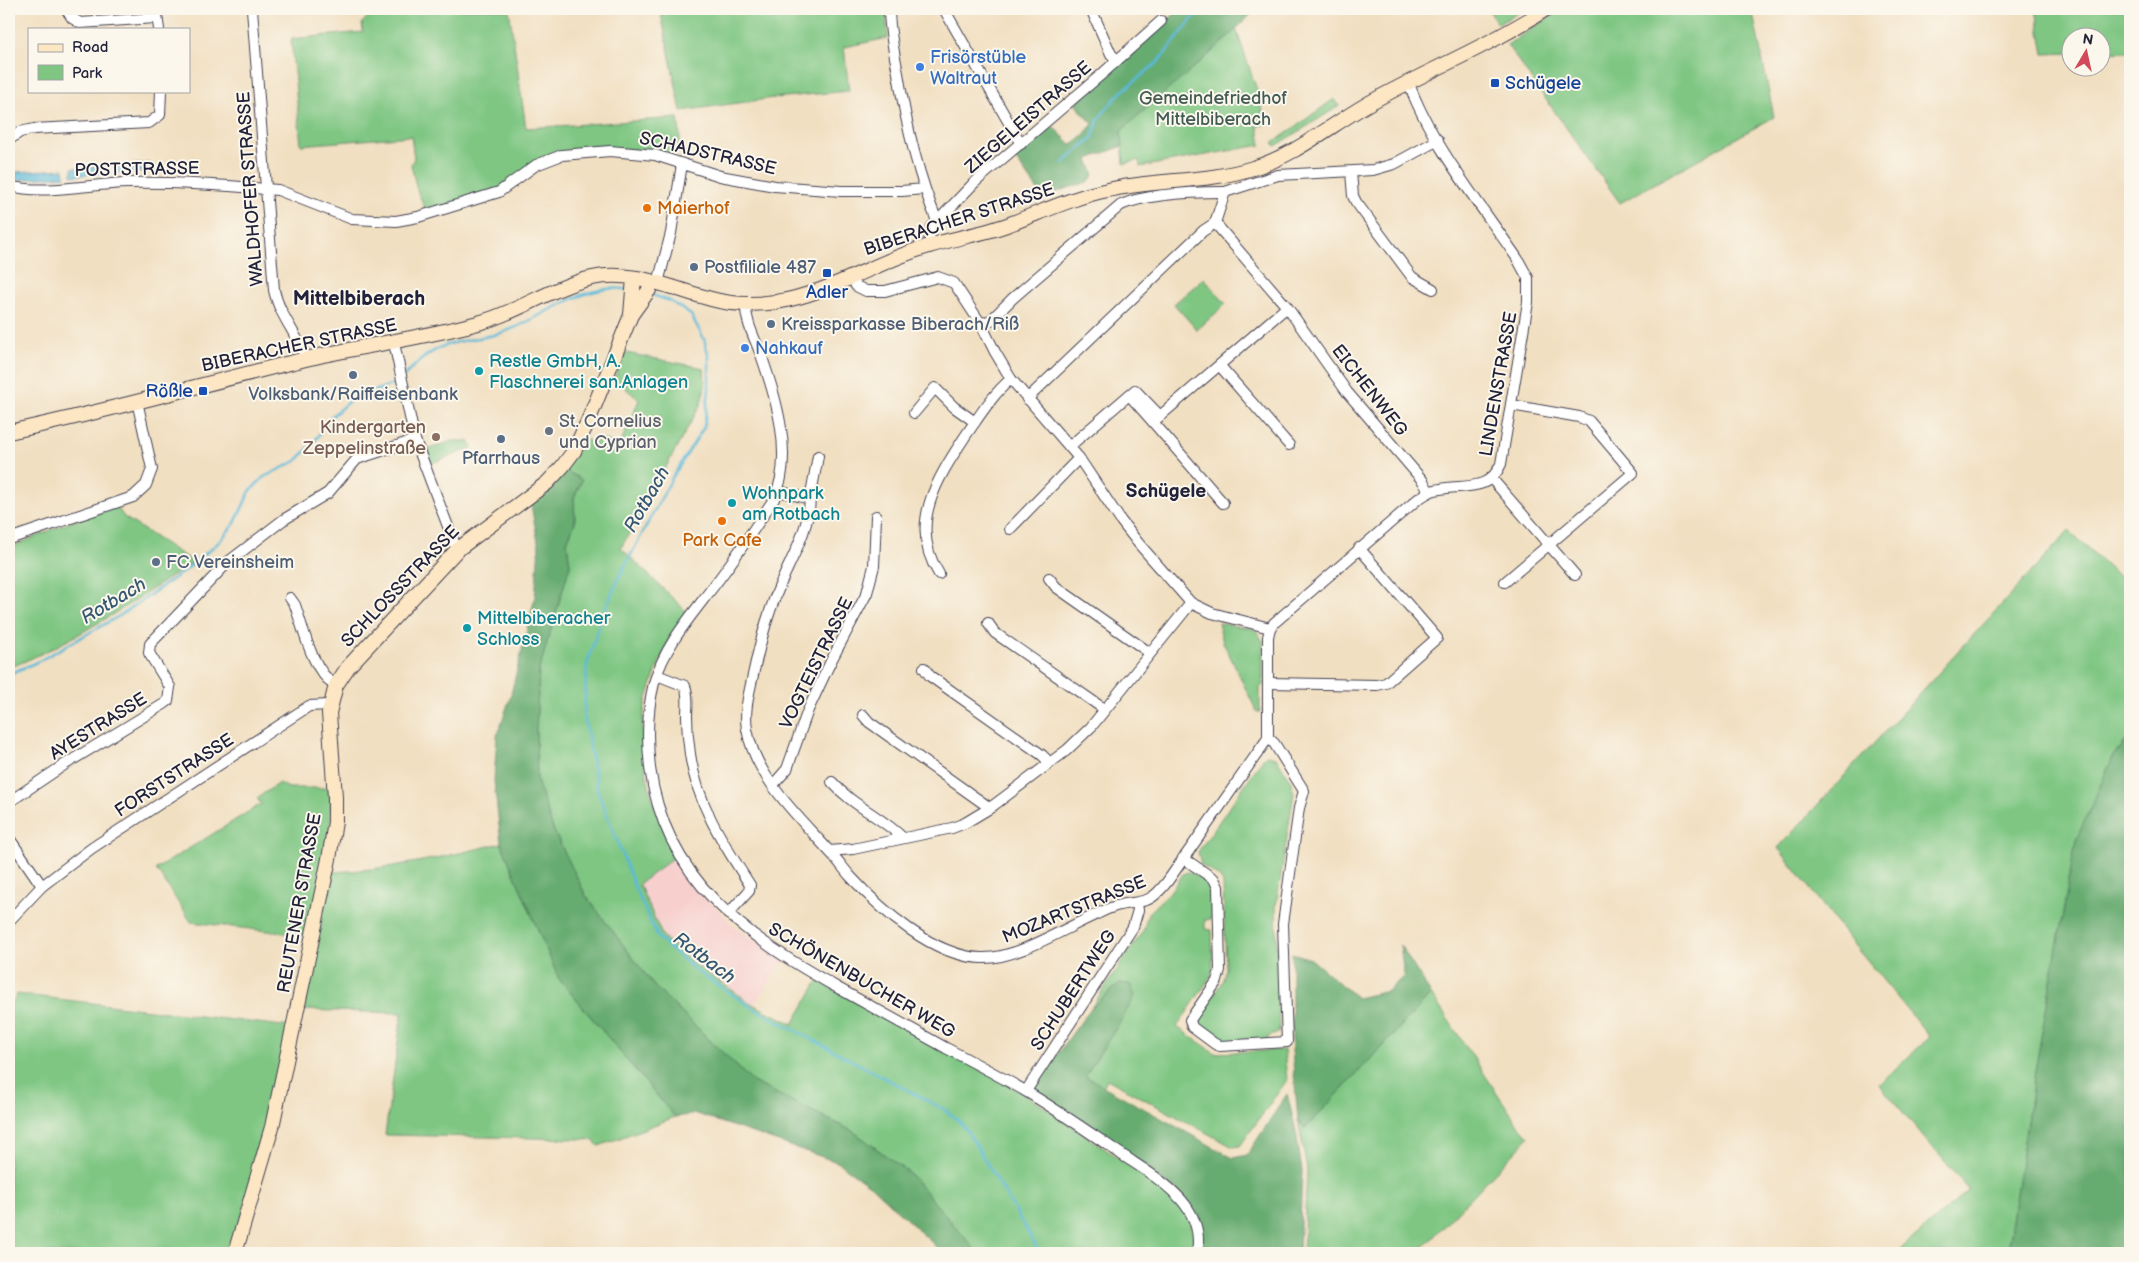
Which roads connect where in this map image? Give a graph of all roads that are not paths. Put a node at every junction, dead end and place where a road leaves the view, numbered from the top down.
1 (66, 9) edge
2 (252, 9) edge
3 (889, 9) edge
4 (944, 9) edge
5 (1091, 9) edge
6 (1546, 9) edge
7 (157, 19) edge
8 (1161, 21) dead end
9 (1117, 60) junction
10 (1408, 81) junction
11 (161, 92) edge
12 (9, 140) edge
13 (1438, 140) junction
14 (1021, 144) junction
15 (682, 164) junction
16 (1351, 172) junction
17 (9, 186) edge
18 (266, 189) junction
19 (924, 189) junction
20 (1226, 192) junction
21 (937, 221) junction
22 (1215, 222) junction
23 (931, 245) junction
24 (852, 276) junction
25 (643, 287) junction
26 (1432, 289) dead end
27 (746, 304) junction
28 (1287, 307) junction
29 (981, 324) junction
30 (394, 343) junction
31 (306, 359) junction
32 (1220, 366) junction
33 (1012, 379) junction
34 (1027, 399) junction
35 (138, 401) junction
36 (1511, 405) junction
37 (914, 413) dead end
38 (1156, 419) junction
39 (975, 422) junction
40 (9, 432) edge
41 (415, 440) junction
42 (1289, 445) dead end
43 (1070, 446) junction
44 (818, 456) dead end
45 (1079, 458) junction
46 (1492, 479) junction
47 (778, 491) junction
48 (1429, 492) junction
49 (810, 500) junction
50 (1223, 503) dead end
51 (876, 516) dead end
52 (1010, 530) dead end
53 (9, 539) edge
54 (1549, 544) junction
55 (1359, 548) junction
56 (457, 550) junction
57 (939, 574) dead end
58 (1575, 575) dead end
59 (1049, 578) dead end
60 (1505, 582) dead end
61 (290, 598) dead end
62 (1191, 603) junction
63 (988, 623) dead end
64 (1270, 628) junction
65 (1150, 652) junction
66 (924, 668) dead end
67 (657, 674) junction
68 (1269, 683) junction
69 (336, 685) junction
70 (330, 705) junction
71 (1104, 709) junction
72 (863, 715) dead end
73 (1268, 738) junction
74 (1050, 763) junction
75 (832, 782) dead end
76 (773, 785) junction
77 (9, 802) edge
78 (990, 808) junction
79 (9, 838) edge
80 (903, 838) junction
81 (830, 851) junction
82 (1183, 858) junction
83 (42, 886) junction
84 (1137, 904) junction
85 (728, 914) junction
86 (9, 921) edge
87 (1026, 1091) junction
88 (235, 1253) edge
89 (1197, 1253) edge

1 - 7 street
2 - 18 street, WALDHOFER STRASSE
3 - 19 street
4 - 14 street
5 - 9 street
6 - 10 street, BIBERACHER STRASSE
8 - 9 street, ZIEGELEISTRASSE
9 - 14 street, ZIEGELEISTRASSE
10 - 13 street, LINDENSTRASSE
10 - 23 street, BIBERACHER STRASSE
11 - 12 street
13 - 16 street
13 - 36 street, LINDENSTRASSE
14 - 21 street, ZIEGELEISTRASSE
15 - 18 street, SCHADSTRASSE
15 - 19 street, SCHADSTRASSE
15 - 25 street
16 - 20 street
16 - 26 street
17 - 18 street, POSTSTRASSE
18 - 31 street, WALDHOFER STRASSE
19 - 21 street
20 - 22 street
20 - 29 street
21 - 23 street, ZIEGELEISTRASSE
22 - 28 street, EICHENWEG
22 - 34 street
23 - 24 street, BIBERACHER STRASSE
24 - 27 street, BIBERACHER STRASSE
24 - 29 street
25 - 27 street, BIBERACHER STRASSE
25 - 30 street, BIBERACHER STRASSE
25 - 56 street, SCHLOSSSTRASSE
27 - 47 street, SCHÖNENBUCHER WEG
28 - 32 street
28 - 48 street, EICHENWEG
29 - 33 street
30 - 31 street, BIBERACHER STRASSE
30 - 41 street
31 - 35 street, BIBERACHER STRASSE
32 - 38 street
32 - 42 street
33 - 34 street
33 - 39 street
34 - 43 street
35 - 40 street, BIBERACHER STRASSE
35 - 53 street
36 - 46 street, LINDENSTRASSE
36 - 54 street
37 - 39 street
38 - 43 street
38 - 50 street
39 - 57 street
41 - 56 street
41 - 77 street, AYESTRASSE
43 - 45 street
44 - 49 street
45 - 52 street
45 - 62 street
46 - 48 street, LINDENSTRASSE
46 - 54 street
47 - 49 street
47 - 67 street, SCHÖNENBUCHER WEG
48 - 55 street, LINDENSTRASSE
49 - 76 street
51 - 76 street, VOGTEISTRASSE
54 - 58 street
54 - 60 street
55 - 64 street, LINDENSTRASSE
55 - 68 street
56 - 69 street, SCHLOSSSTRASSE
59 - 65 street
61 - 69 street
62 - 64 street
62 - 65 street
63 - 71 street
64 - 68 street
65 - 71 street
66 - 74 street
67 - 85 street, SCHÖNENBUCHER WEG
67 - 85 street
68 - 73 street
69 - 70 street, REUTENER STRASSE
70 - 83 street, FORSTSTRASSE
70 - 88 street, REUTENER STRASSE
71 - 74 street
72 - 78 street
73 - 82 street, MOZARTSTRASSE
73 - 82 street
74 - 78 street
75 - 80 street
76 - 81 street, MOZARTSTRASSE
78 - 80 street
79 - 83 street
80 - 81 street
81 - 84 street, MOZARTSTRASSE
82 - 84 street, MOZARTSTRASSE
83 - 86 street, FORSTSTRASSE
84 - 87 street, SCHUBERTWEG
85 - 87 street, SCHÖNENBUCHER WEG
87 - 89 street, SCHÖNENBUCHER WEG

